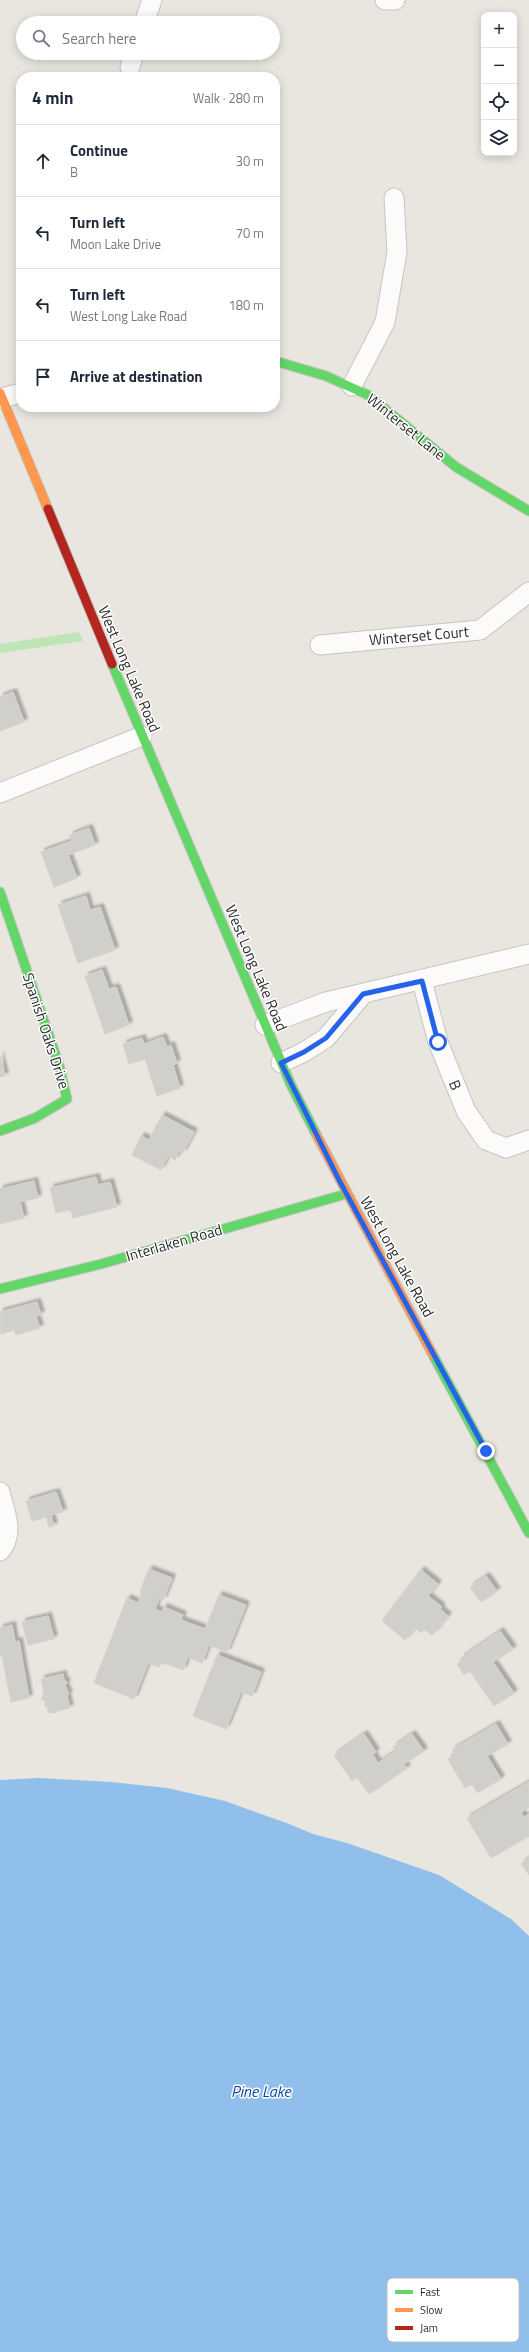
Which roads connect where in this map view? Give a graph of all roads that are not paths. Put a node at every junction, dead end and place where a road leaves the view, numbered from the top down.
1 (152, 0) edge
2 (385, 0) edge
3 (395, 0) edge
4 (146, 16) edge
5 (394, 198) dead end
6 (280, 362) edge
7 (352, 386) junction
8 (16, 394) edge
9 (1, 396) edge
10 (529, 511) edge
11 (529, 592) edge
12 (320, 645) dead end
13 (142, 736) junction
14 (0, 793) edge
15 (0, 892) edge
16 (528, 958) edge
17 (422, 981) junction
18 (363, 994) junction
19 (265, 1025) junction
20 (281, 1063) junction
21 (0, 1130) edge
22 (529, 1140) edge
23 (346, 1194) junction
24 (0, 1289) edge
25 (0, 1492) edge
26 (529, 1532) edge
27 (0, 1551) edge

1 - 4 street
2 - 3 street
5 - 7 street
6 - 7 main road, Winterset Lane
7 - 10 main road, Winterset Lane
8 - 9 street
9 - 13 main road, West Long Lake Road
11 - 12 street, Winterset Court
13 - 14 street
13 - 19 main road, West Long Lake Road
15 - 21 main road, Spanish Oaks Drive
16 - 17 street
17 - 18 street
17 - 22 street, B
18 - 19 street
18 - 20 street
19 - 20 main road, West Long Lake Road
20 - 23 main road, West Long Lake Road
23 - 24 main road, Interlaken Road
23 - 26 main road, West Long Lake Road
25 - 27 street

